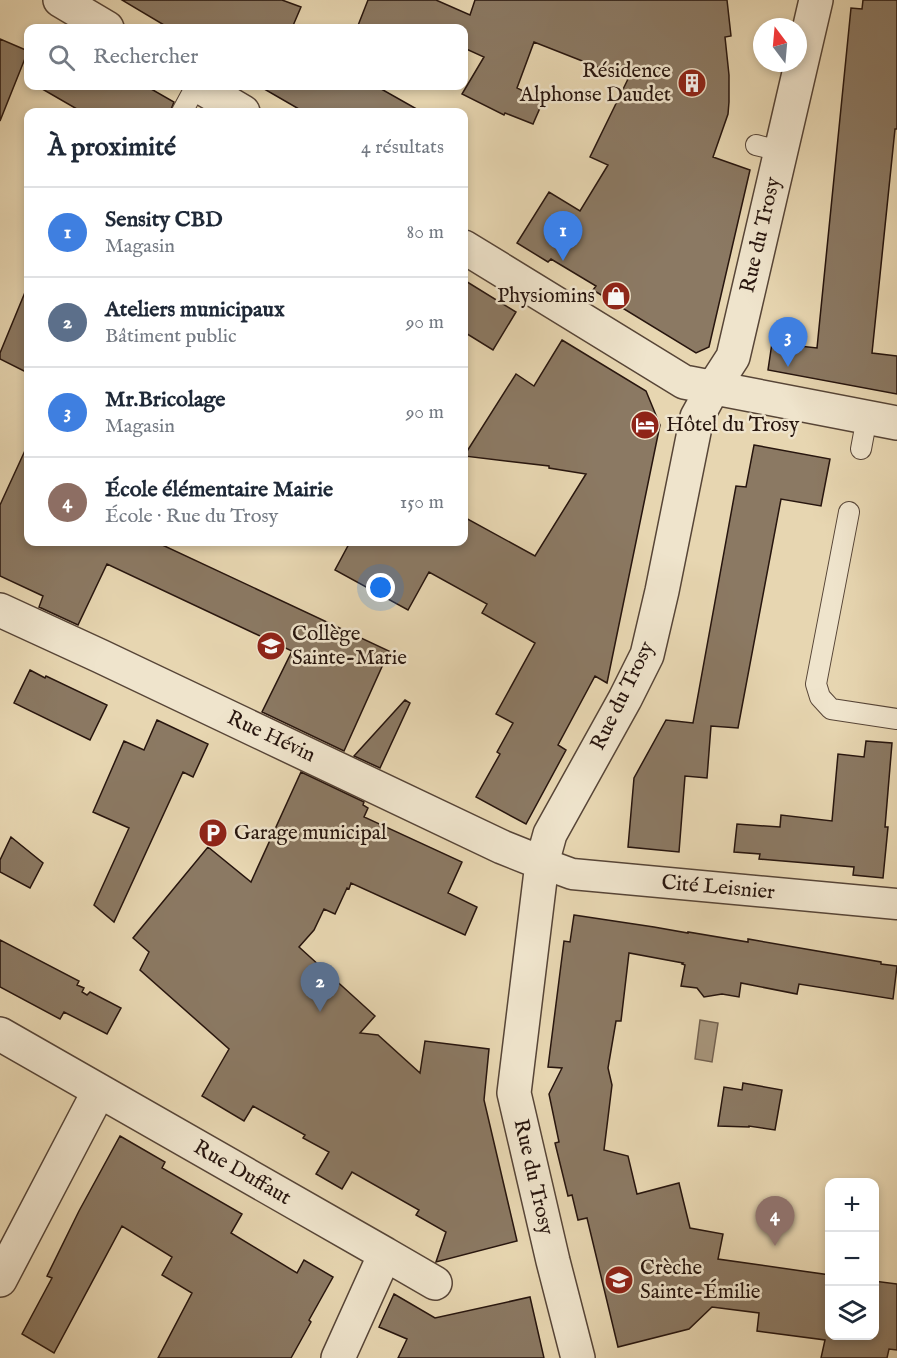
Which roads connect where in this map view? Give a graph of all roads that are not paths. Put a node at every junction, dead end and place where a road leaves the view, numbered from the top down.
1 (60, 0) edge
2 (816, 0) edge
3 (99, 24) edge
4 (195, 90) edge
5 (204, 90) edge
6 (184, 108) edge
7 (236, 108) edge
8 (468, 249) edge
9 (713, 388) junction
10 (882, 420) edge
11 (861, 449) dead end
12 (849, 512) dead end
13 (0, 610) edge
14 (897, 718) edge
15 (542, 863) junction
16 (897, 904) edge
17 (0, 1034) edge
18 (99, 1091) junction
19 (385, 1254) junction
20 (0, 1280) edge
21 (435, 1283) dead end
22 (338, 1358) edge
23 (578, 1358) edge

1 - 3 street
2 - 9 street, Rue du Trosy
4 - 6 lane
5 - 7 street
8 - 9 street
9 - 10 street
9 - 15 street, Rue du Trosy
10 - 11 lane
12 - 14 lane
13 - 15 street, Rue Hévin
15 - 16 street, Cité Leisnier
15 - 23 street, Rue du Trosy
17 - 18 street, Rue Duffaut
18 - 19 street, Rue Duffaut
18 - 20 street
19 - 21 street, Rue Duffaut
19 - 22 street

